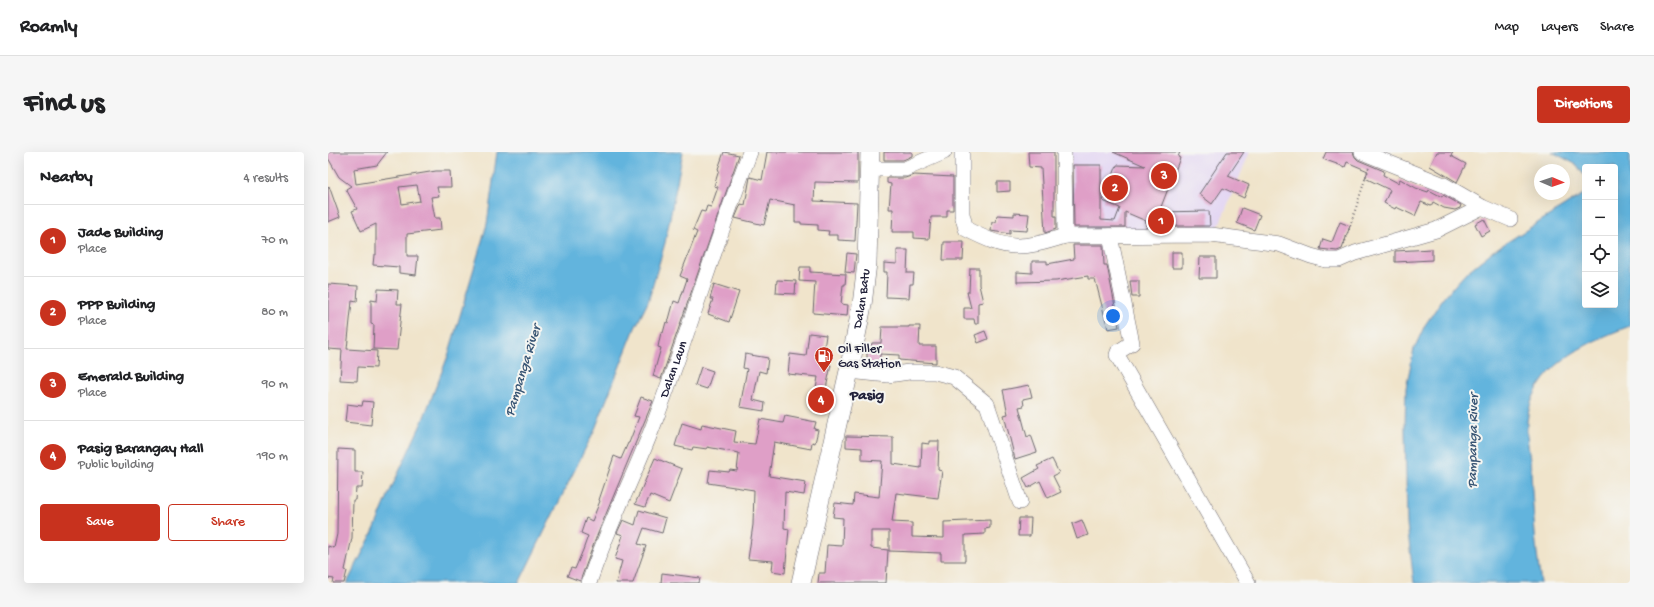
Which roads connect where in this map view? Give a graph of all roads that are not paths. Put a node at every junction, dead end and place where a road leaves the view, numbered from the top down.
1 (750, 152) edge
2 (944, 152) edge
3 (962, 152) edge
4 (1064, 152) edge
5 (1367, 154) edge
6 (870, 161) edge
7 (1482, 207) junction
8 (1510, 219) dead end
9 (1065, 236) junction
10 (1110, 236) junction
11 (849, 370) junction
12 (1020, 502) dead end
13 (588, 583) edge
14 (801, 583) edge
15 (1248, 583) edge

1 - 13 street, Dalan Laun
2 - 6 street
3 - 9 street
4 - 9 street
5 - 7 street
6 - 11 main road, Dalan Batu
7 - 8 street
7 - 10 street
9 - 10 street
10 - 15 street
11 - 12 street
11 - 14 main road, Dalan Batu

